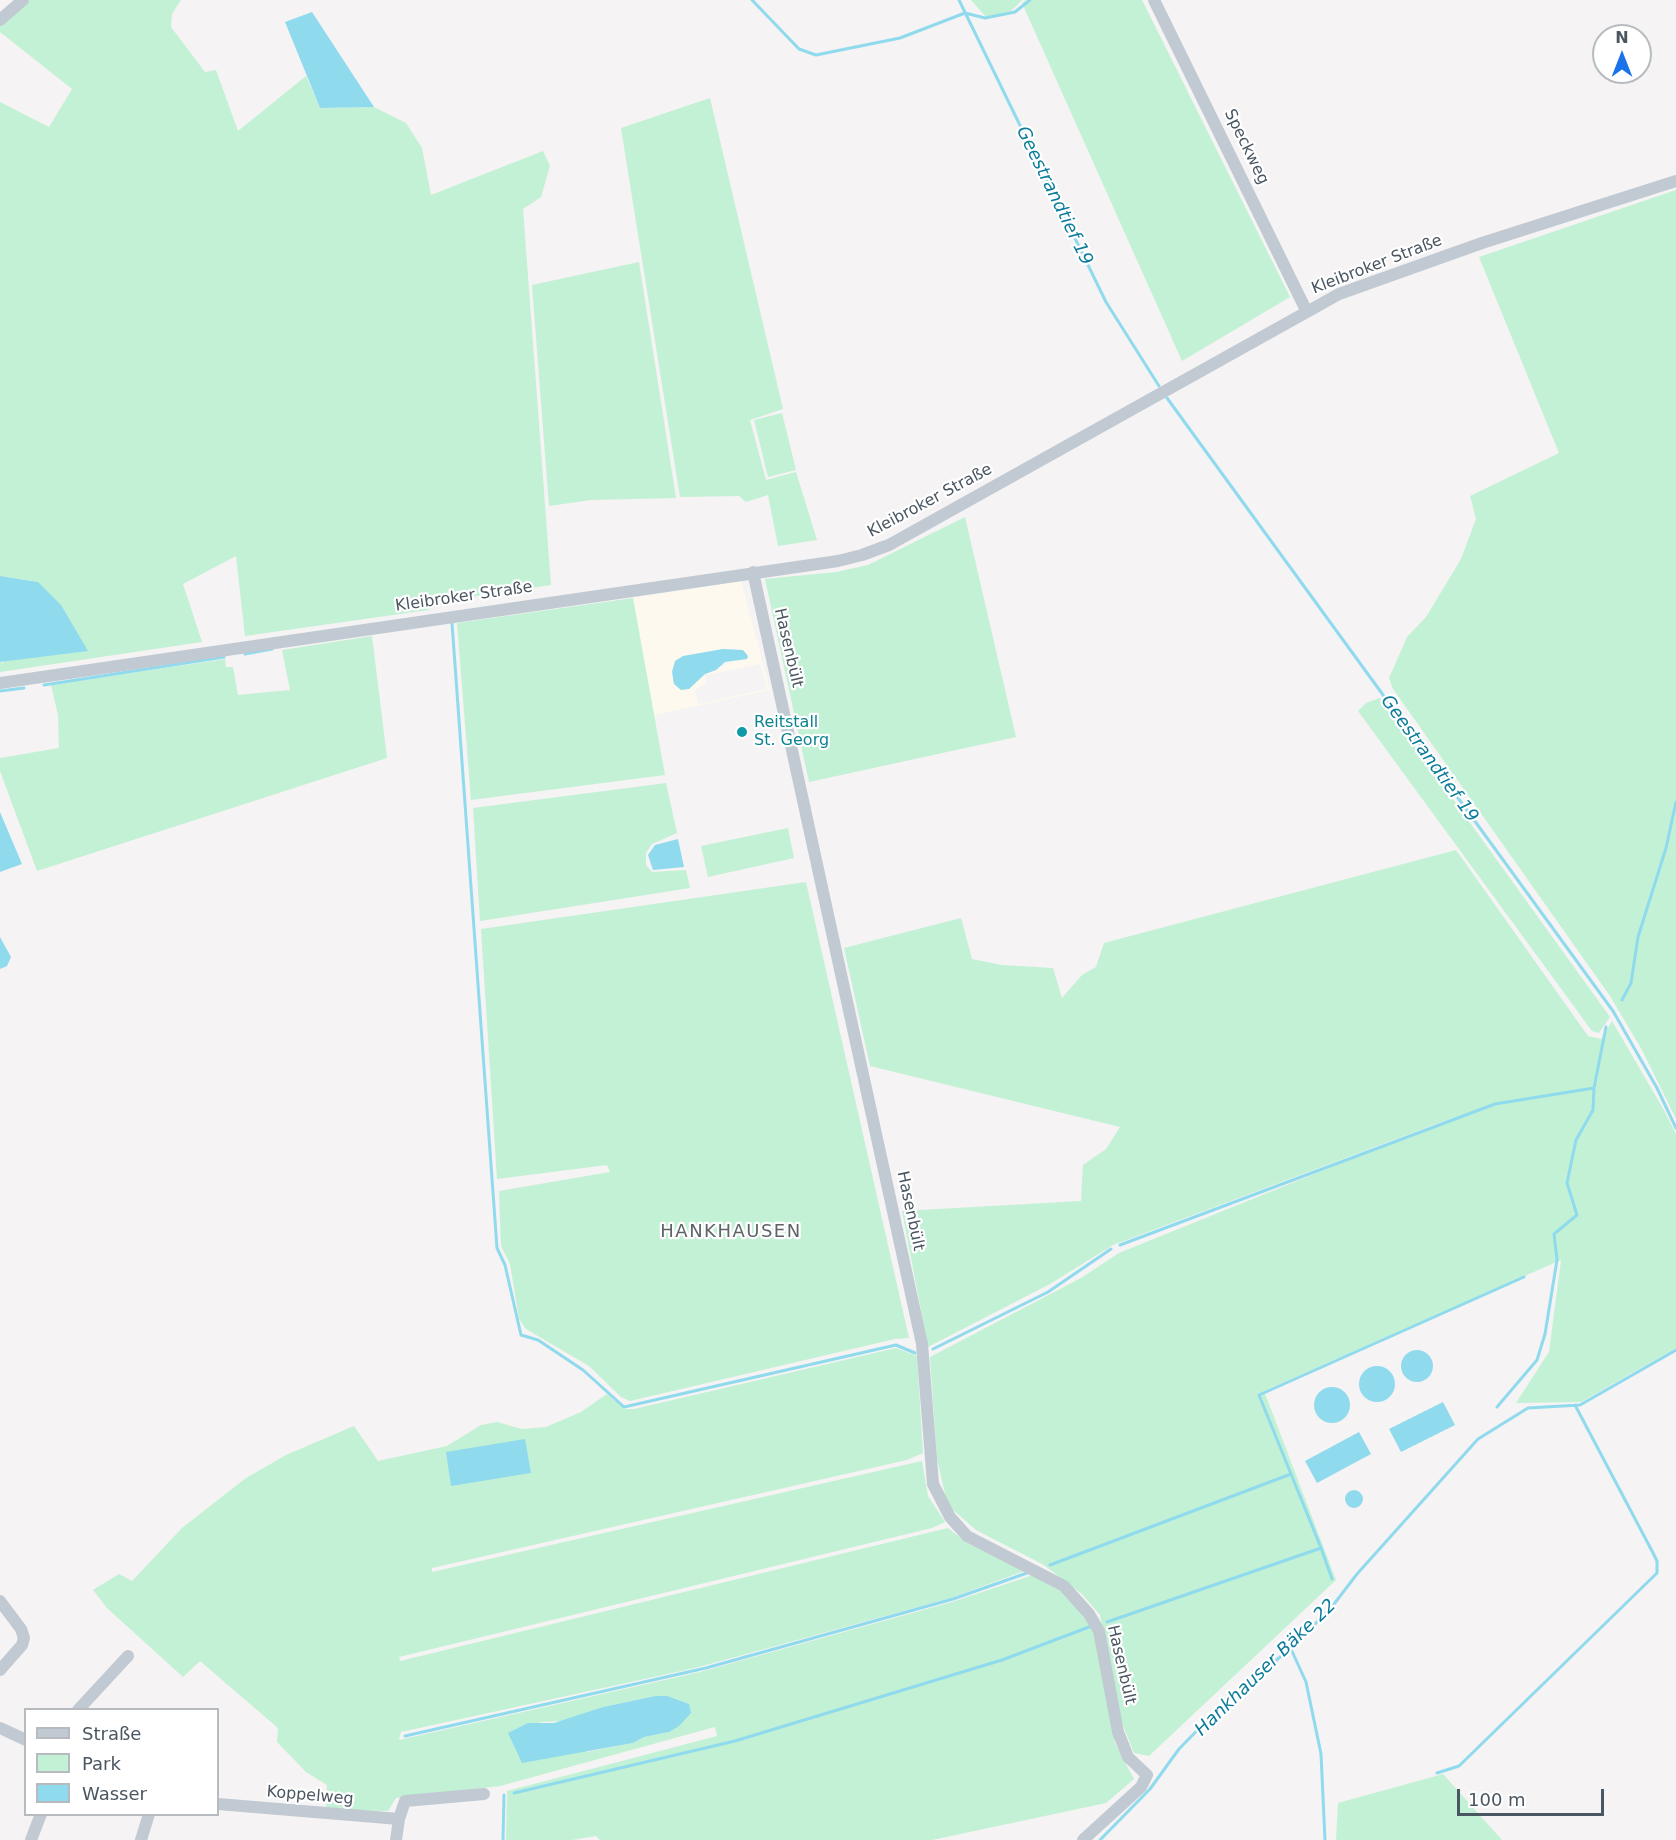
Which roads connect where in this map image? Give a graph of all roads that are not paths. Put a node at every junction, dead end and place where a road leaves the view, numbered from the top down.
1 (23, 0) edge
2 (1154, 0) edge
3 (0, 20) edge
4 (1676, 181) edge
5 (1305, 310) junction
6 (753, 572) junction
7 (0, 683) edge
8 (0, 1601) edge
9 (128, 1656) dead end
10 (0, 1670) edge
11 (80, 1708) edge
12 (0, 1728) edge
13 (24, 1739) edge
14 (484, 1794) dead end
15 (219, 1804) edge
16 (41, 1816) edge
17 (149, 1816) edge
18 (399, 1819) junction
19 (31, 1840) edge
20 (141, 1840) edge
21 (396, 1840) edge
22 (1083, 1840) edge

1 - 3 street
2 - 5 street, Speckweg
4 - 5 street, Kleibroker Straße
5 - 6 street, Kleibroker Straße
6 - 7 street, Kleibroker Straße
6 - 22 street, Hasenbült
8 - 10 street
9 - 11 street
12 - 13 street
14 - 18 street
15 - 18 street, Koppelweg
16 - 19 street
17 - 20 street
18 - 21 street

